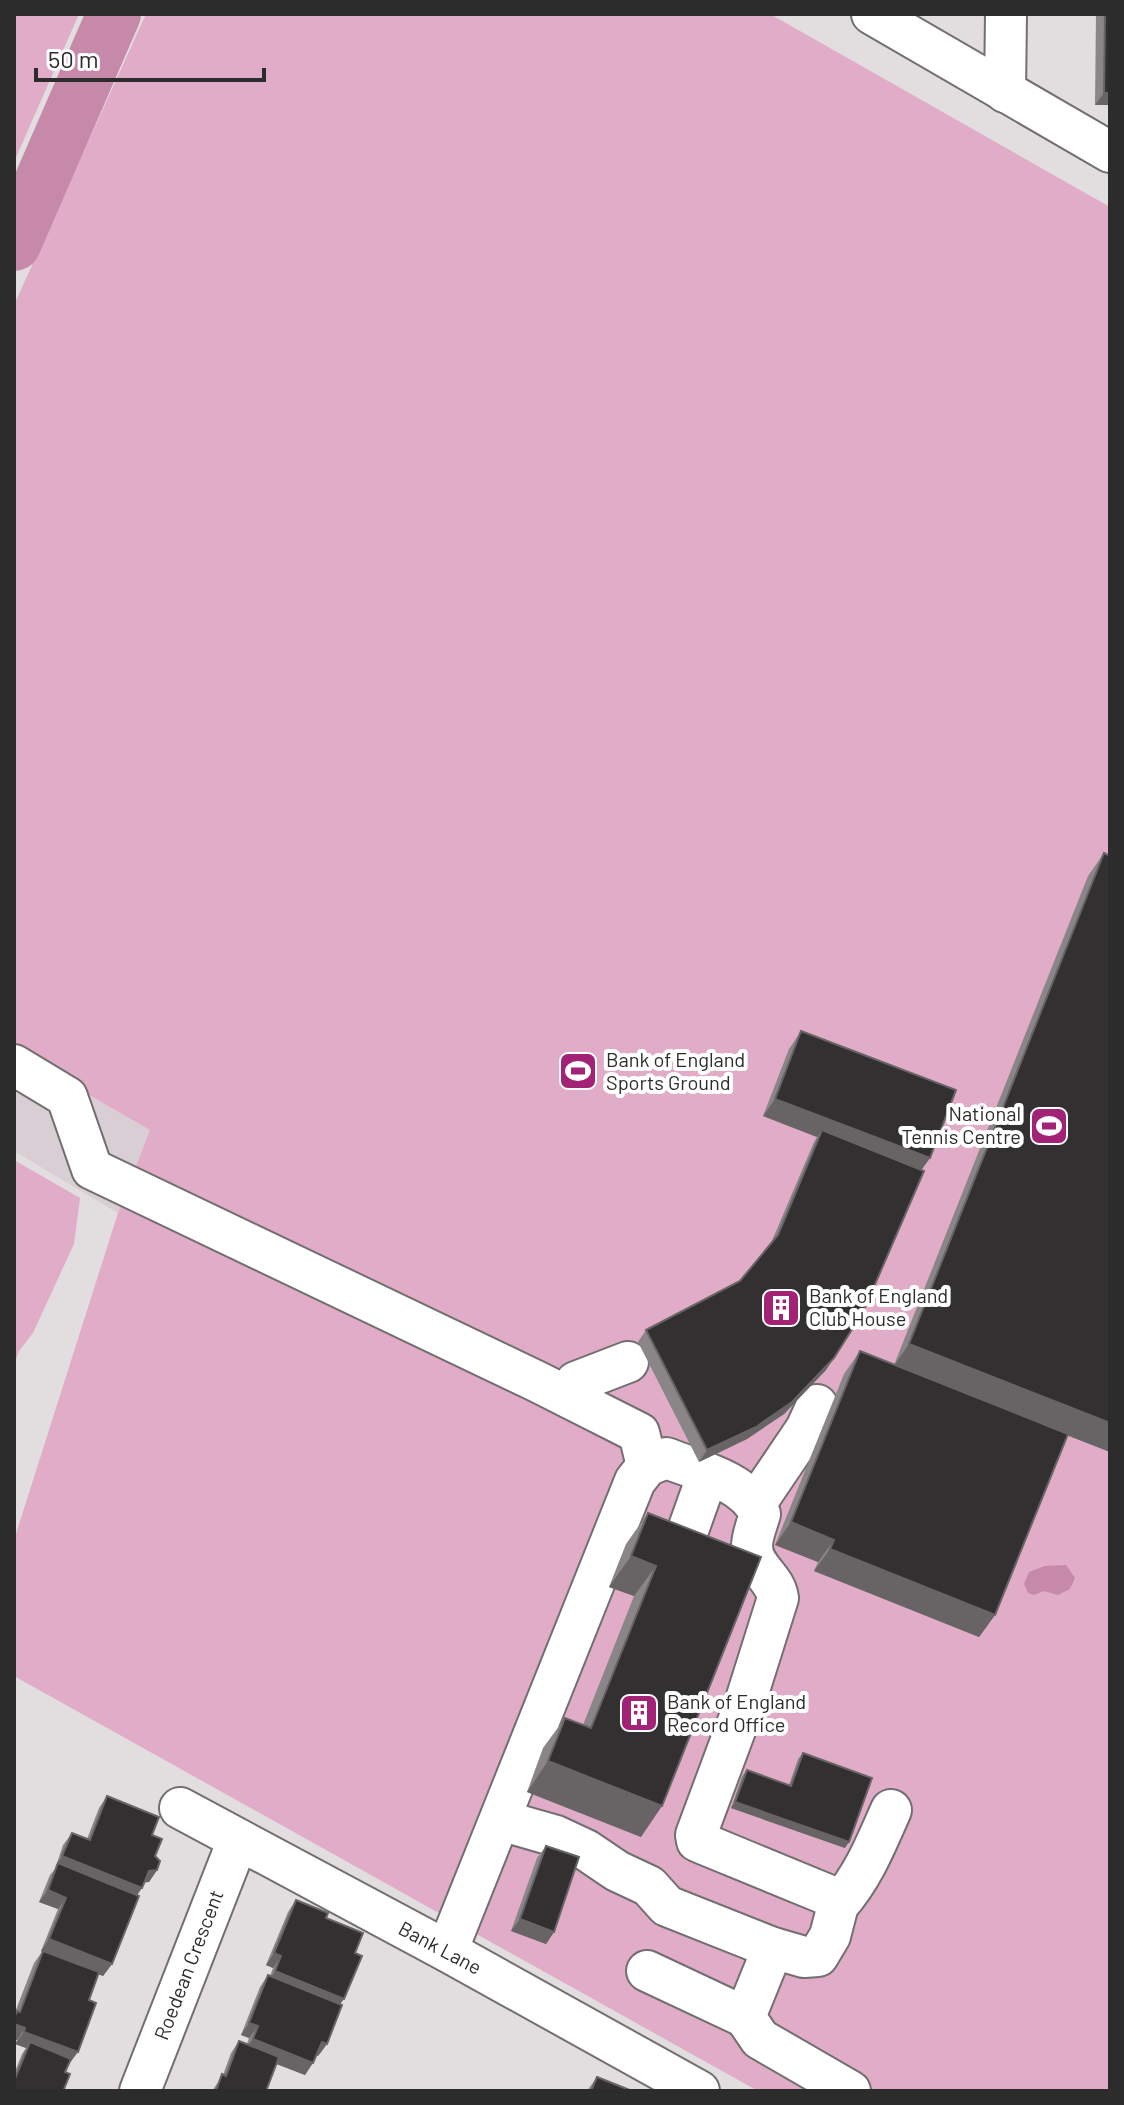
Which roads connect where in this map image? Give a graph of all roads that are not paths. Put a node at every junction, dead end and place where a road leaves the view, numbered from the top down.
1 (872, 14) edge
2 (1006, 14) edge
3 (1005, 92) junction
4 (1110, 152) edge
5 (14, 1065) edge
6 (628, 1362) dead end
7 (570, 1398) junction
8 (817, 1405) dead end
9 (647, 1466) junction
10 (708, 1474) junction
11 (756, 1503) junction
12 (682, 1547) edge
13 (180, 1808) dead end
14 (891, 1810) dead end
15 (500, 1820) junction
16 (238, 1840) junction
17 (838, 1905) junction
18 (773, 1948) junction
19 (447, 1951) junction
20 (647, 1971) dead end
21 (745, 2017) junction
22 (140, 2091) edge
23 (699, 2091) edge
24 (850, 2091) edge

1 - 3 street
2 - 3 street
3 - 4 street
5 - 7 street
6 - 7 street
7 - 9 street
8 - 11 street
9 - 10 street
9 - 15 street
10 - 11 street
10 - 12 street
11 - 17 street
13 - 16 street, Bank Lane
14 - 17 street
15 - 18 street
15 - 19 street
16 - 19 street, Bank Lane
16 - 22 street, Roedean Crescent
17 - 18 street
18 - 21 street
19 - 23 street, Bank Lane
20 - 21 street
21 - 24 street

